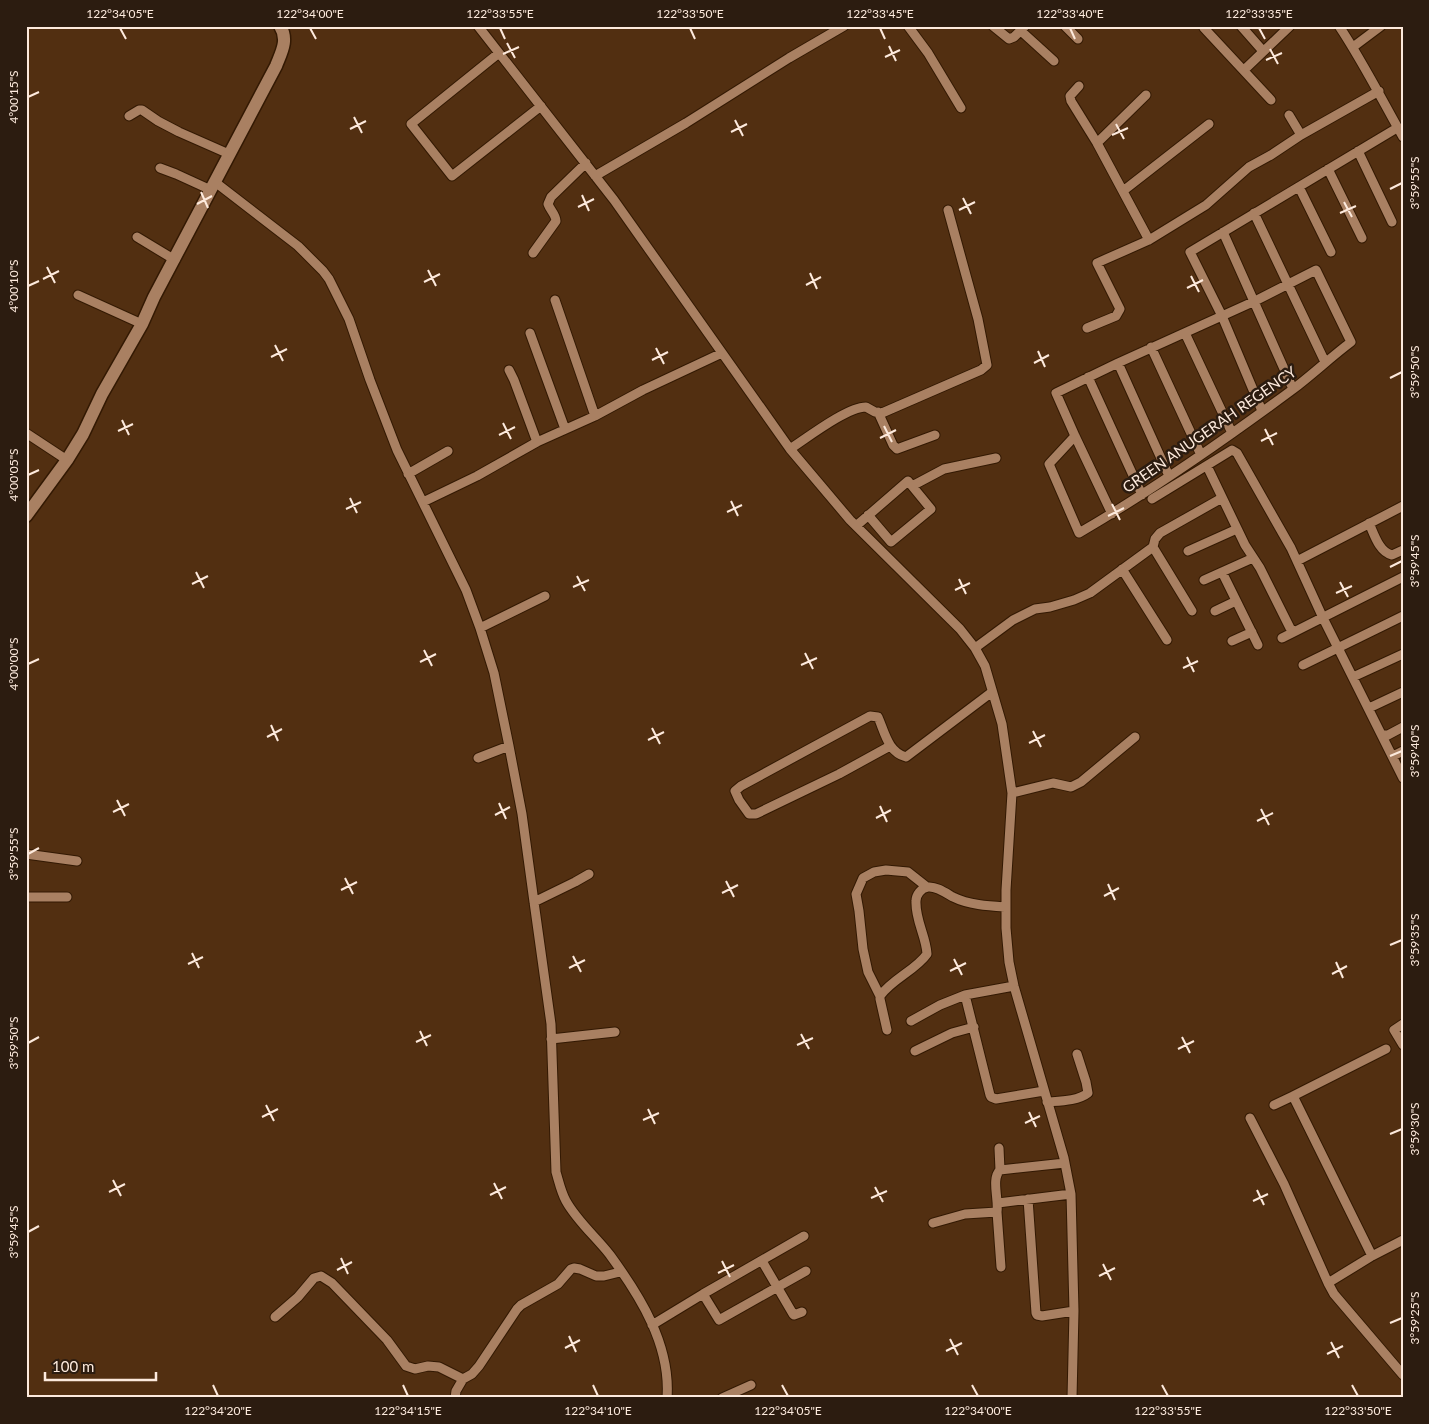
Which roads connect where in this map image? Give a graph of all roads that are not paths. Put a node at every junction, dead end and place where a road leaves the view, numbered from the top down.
1 (280, 26) edge
2 (478, 26) edge
3 (844, 26) edge
4 (908, 26) edge
5 (993, 26) edge
6 (1065, 26) edge
7 (1241, 26) edge
8 (1290, 26) edge
9 (1339, 26) edge
10 (1381, 26) edge
11 (1023, 28) edge
12 (1204, 28) dead end
13 (1078, 38) dead end
14 (1353, 47) junction
15 (1263, 51) junction
16 (499, 53) junction
17 (1054, 61) dead end
18 (1244, 70) junction
19 (1079, 86) dead end
20 (1378, 91) junction
21 (1146, 95) dead end
22 (1271, 100) dead end
23 (541, 106) junction
24 (961, 108) dead end
25 (1289, 115) dead end
26 (129, 116) dead end
27 (1209, 124) dead end
28 (1397, 128) junction
29 (1301, 135) junction
30 (1403, 137) edge
31 (1097, 143) junction
32 (1358, 151) junction
33 (230, 154) junction
34 (586, 163) junction
35 (160, 168) dead end
36 (1328, 169) junction
37 (595, 176) junction
38 (213, 186) junction
39 (1299, 187) junction
40 (1123, 191) junction
41 (948, 210) dead end
42 (1254, 213) junction
43 (1392, 222) dead end
44 (1223, 232) junction
45 (138, 237) dead end
46 (1362, 238) dead end
47 (1149, 240) junction
48 (533, 252) dead end
49 (1332, 252) dead end
50 (175, 260) junction
51 (1287, 284) junction
52 (78, 295) dead end
53 (555, 300) dead end
54 (1255, 301) junction
55 (1222, 316) junction
56 (142, 324) junction
57 (1087, 328) dead end
58 (530, 333) dead end
59 (1185, 333) junction
60 (1151, 348) junction
61 (722, 352) junction
62 (1325, 362) junction
63 (1118, 363) junction
64 (509, 370) dead end
65 (1088, 377) junction
66 (1293, 389) junction
67 (1262, 411) junction
68 (878, 412) junction
69 (594, 416) junction
70 (565, 429) junction
71 (26, 433) edge
72 (1232, 433) junction
73 (935, 435) dead end
74 (1075, 436) junction
75 (538, 442) junction
76 (790, 449) junction
77 (448, 451) dead end
78 (1200, 455) junction
79 (996, 458) dead end
80 (67, 460) junction
81 (1208, 466) junction
82 (408, 474) junction
83 (1169, 476) junction
84 (912, 486) junction
85 (1142, 496) junction
86 (1222, 498) junction
87 (1152, 499) dead end
88 (422, 502) junction
89 (1403, 506) edge
90 (1112, 514) junction
91 (868, 515) junction
92 (26, 516) edge
93 (1369, 523) junction
94 (856, 526) junction
95 (1237, 528) junction
96 (1153, 547) junction
97 (1403, 550) edge
98 (1188, 551) dead end
99 (1253, 558) junction
100 (1297, 561) junction
101 (1122, 569) junction
102 (1222, 572) junction
103 (1402, 578) edge
104 (1204, 580) dead end
105 (545, 596) dead end
106 (1236, 601) junction
107 (1215, 611) dead end
108 (1192, 612) dead end
109 (1403, 616) edge
110 (1323, 618) junction
111 (480, 628) junction
112 (1252, 632) junction
113 (1294, 632) junction
114 (1282, 638) dead end
115 (1167, 640) dead end
116 (1232, 641) dead end
117 (1258, 645) dead end
118 (975, 648) junction
119 (1338, 648) junction
120 (1403, 654) edge
121 (1302, 665) dead end
122 (1353, 677) junction
123 (992, 692) junction
124 (1403, 692) edge
125 (1369, 708) junction
126 (1403, 727) edge
127 (1382, 735) junction
128 (1135, 737) dead end
129 (509, 746) junction
130 (890, 746) junction
131 (1403, 751) edge
132 (1392, 756) junction
133 (478, 758) dead end
134 (1403, 778) edge
135 (1012, 793) junction
136 (26, 854) edge
137 (77, 861) dead end
138 (589, 874) dead end
139 (928, 887) junction
140 (26, 897) edge
141 (66, 897) dead end
142 (534, 902) junction
143 (1006, 908) junction
144 (1014, 986) junction
145 (965, 995) junction
146 (880, 996) junction
147 (911, 1021) dead end
148 (1403, 1024) edge
149 (974, 1027) junction
150 (887, 1030) dead end
151 (615, 1032) dead end
152 (551, 1039) junction
153 (1403, 1045) edge
154 (1386, 1049) dead end
155 (915, 1051) dead end
156 (1077, 1054) dead end
157 (1044, 1091) junction
158 (1293, 1096) junction
159 (1047, 1102) junction
160 (1274, 1105) dead end
161 (1250, 1118) dead end
162 (999, 1148) dead end
163 (1065, 1163) junction
164 (1000, 1170) junction
165 (1071, 1194) junction
166 (1028, 1199) junction
167 (997, 1207) junction
168 (933, 1223) dead end
169 (804, 1236) dead end
170 (1403, 1240) edge
171 (1372, 1256) junction
172 (762, 1261) junction
173 (1001, 1267) dead end
174 (806, 1271) dead end
175 (620, 1272) junction
176 (1328, 1284) junction
177 (778, 1288) junction
178 (704, 1294) junction
179 (1074, 1311) junction
180 (802, 1312) dead end
181 (275, 1317) dead end
182 (652, 1325) junction
183 (1403, 1375) edge
184 (462, 1379) junction
185 (751, 1386) dead end
186 (455, 1398) edge
187 (667, 1398) edge
188 (722, 1398) edge
189 (1072, 1398) edge

1 - 33 street
2 - 16 street
3 - 37 street
4 - 24 street
5 - 11 street
6 - 13 street
7 - 15 street
8 - 15 street
9 - 14 street
10 - 14 street
11 - 17 street
12 - 18 street
14 - 20 street
15 - 18 street
16 - 23 street
16 - 23 street
18 - 22 street
19 - 31 street
20 - 28 street
20 - 29 street
21 - 31 street
23 - 34 street
25 - 29 street
26 - 33 street
27 - 40 street
28 - 30 street
28 - 32 street
29 - 47 street
31 - 40 street
32 - 36 street
32 - 43 street
33 - 38 street
34 - 37 street
34 - 48 street
35 - 38 street
36 - 39 street
36 - 46 street
37 - 61 street
38 - 50 street
38 - 82 street
39 - 42 street
39 - 49 street
40 - 47 street
41 - 68 street
42 - 44 street
42 - 51 street
44 - 54 street
44 - 55 street
45 - 50 street
47 - 57 street
50 - 56 street
51 - 54 street
51 - 62 street
51 - 62 street, GREEN ANUGERAH REGENCY
52 - 56 street
53 - 69 street
54 - 55 street
54 - 66 street
55 - 59 street
55 - 67 street
56 - 80 street
58 - 70 street
59 - 60 street
59 - 72 street
60 - 63 street
60 - 78 street
61 - 69 street
61 - 76 street
62 - 66 street, GREEN ANUGERAH REGENCY
63 - 65 street
63 - 83 street
64 - 75 street
65 - 74 street
65 - 85 street
66 - 67 street, GREEN ANUGERAH REGENCY
67 - 72 street, GREEN ANUGERAH REGENCY
68 - 73 street
68 - 76 street
69 - 70 street
70 - 75 street
71 - 80 street
72 - 78 street, GREEN ANUGERAH REGENCY
74 - 90 street
74 - 90 street, GREEN ANUGERAH REGENCY
75 - 88 street
76 - 94 street
77 - 82 street
78 - 83 street, GREEN ANUGERAH REGENCY
79 - 84 street
80 - 92 street
81 - 86 street
81 - 87 street
81 - 100 street
82 - 88 street
83 - 85 street, GREEN ANUGERAH REGENCY
84 - 91 street
84 - 91 street
85 - 90 street, GREEN ANUGERAH REGENCY
86 - 95 street
86 - 96 street
88 - 111 street
89 - 93 street
91 - 94 street
93 - 97 street
93 - 100 street
94 - 118 street
95 - 98 street
95 - 99 street
96 - 101 street
96 - 108 street
99 - 102 street
99 - 113 street
100 - 110 street
101 - 115 street
101 - 118 street
102 - 104 street
102 - 106 street
103 - 110 street
105 - 111 street
106 - 107 street
106 - 112 street
109 - 119 street
110 - 113 street
110 - 119 street
111 - 129 street
112 - 116 street
112 - 117 street
113 - 114 street
118 - 123 street
119 - 121 street
119 - 122 street
120 - 122 street
122 - 125 street
123 - 130 street
123 - 135 street
124 - 125 street
125 - 127 street
126 - 127 street
127 - 132 street
128 - 135 street
129 - 133 street
129 - 142 street
130 - 130 street
131 - 132 street
132 - 134 street
135 - 143 street
136 - 137 street
138 - 142 street
139 - 143 street
139 - 146 street
139 - 146 street
140 - 141 street
142 - 152 street
143 - 144 street
144 - 145 street
144 - 157 street
145 - 147 street
145 - 149 street
146 - 150 street
148 - 153 street
149 - 155 street
149 - 157 street
151 - 152 street
152 - 175 street
154 - 158 street
156 - 159 street
157 - 159 street
158 - 160 street
158 - 171 street
159 - 163 street
161 - 176 street
162 - 164 street
163 - 164 street
163 - 165 street
164 - 167 street
165 - 166 street
165 - 179 street
166 - 167 street
166 - 179 street
167 - 168 street
167 - 173 street
169 - 172 street
170 - 171 street
171 - 176 street
172 - 177 street
172 - 178 street
174 - 177 street
175 - 182 street
175 - 184 street
176 - 183 street
177 - 178 street
177 - 180 street
178 - 182 street
179 - 189 street
181 - 184 street
182 - 187 street
184 - 186 street
185 - 188 street

